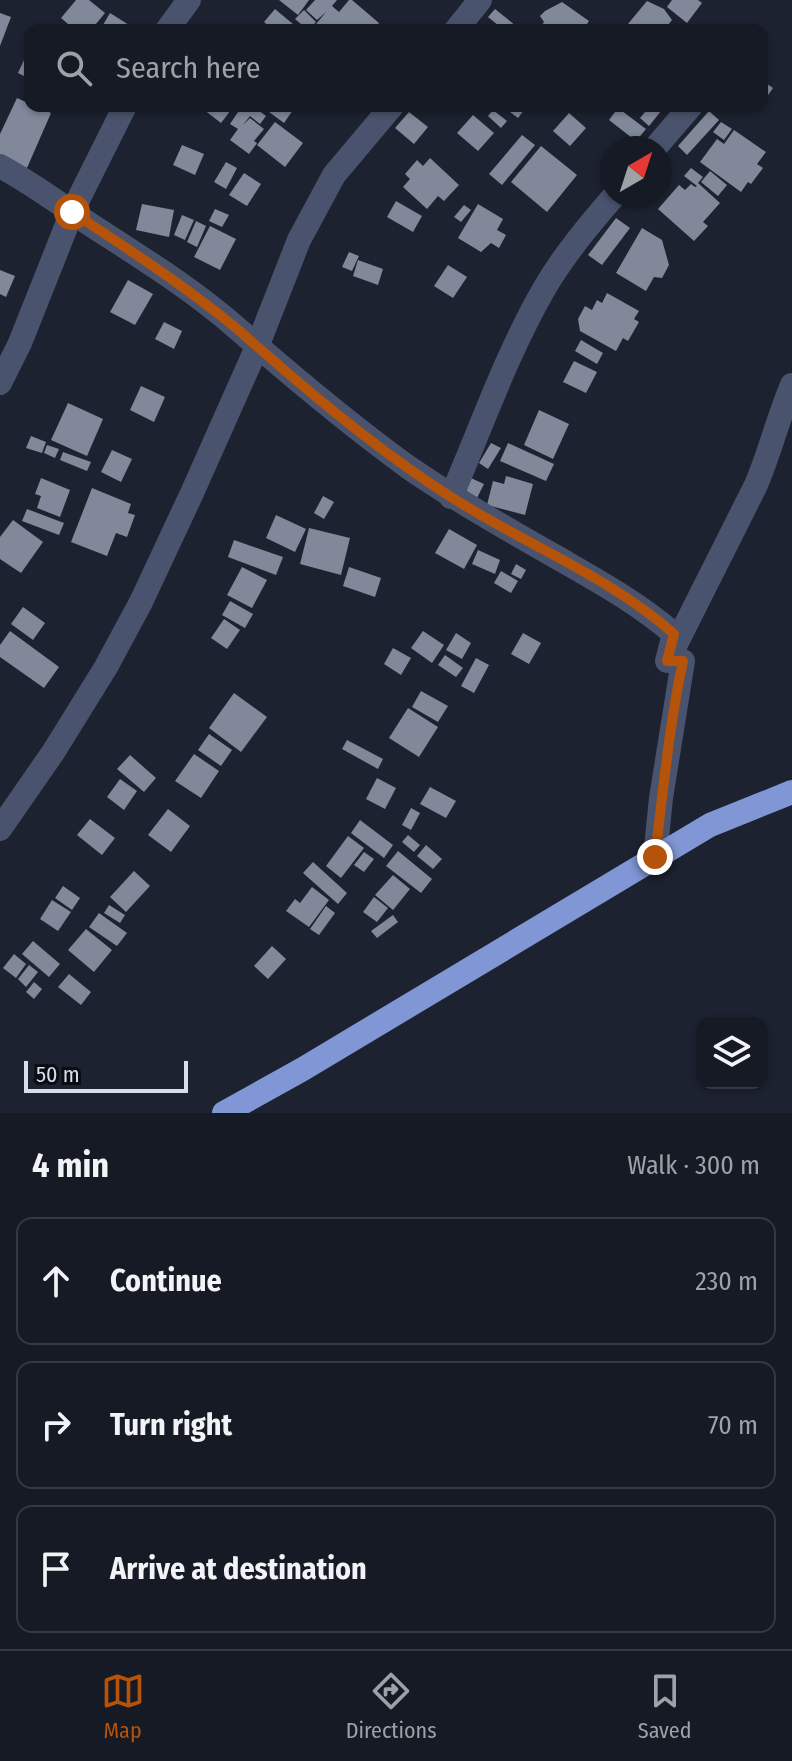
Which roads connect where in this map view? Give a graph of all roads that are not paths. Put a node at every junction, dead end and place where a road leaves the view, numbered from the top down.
1 (189, 0) edge
2 (480, 0) edge
3 (171, 24) edge
4 (461, 24) edge
5 (122, 112) edge
6 (387, 112) edge
7 (686, 112) edge
8 (665, 136) edge
9 (0, 166) edge
10 (604, 208) edge
11 (72, 212) junction
12 (257, 347) junction
13 (0, 383) edge
14 (792, 385) edge
15 (451, 497) junction
16 (667, 661) junction
17 (792, 792) edge
18 (0, 829) edge
19 (655, 857) junction
20 (224, 1113) edge

1 - 3 street
2 - 4 street
5 - 11 street
6 - 12 street
7 - 8 street
9 - 11 street
10 - 15 street
11 - 12 street
11 - 13 street
12 - 15 street
12 - 18 street
14 - 16 street
15 - 16 street
16 - 19 street
17 - 19 highway
19 - 20 highway

